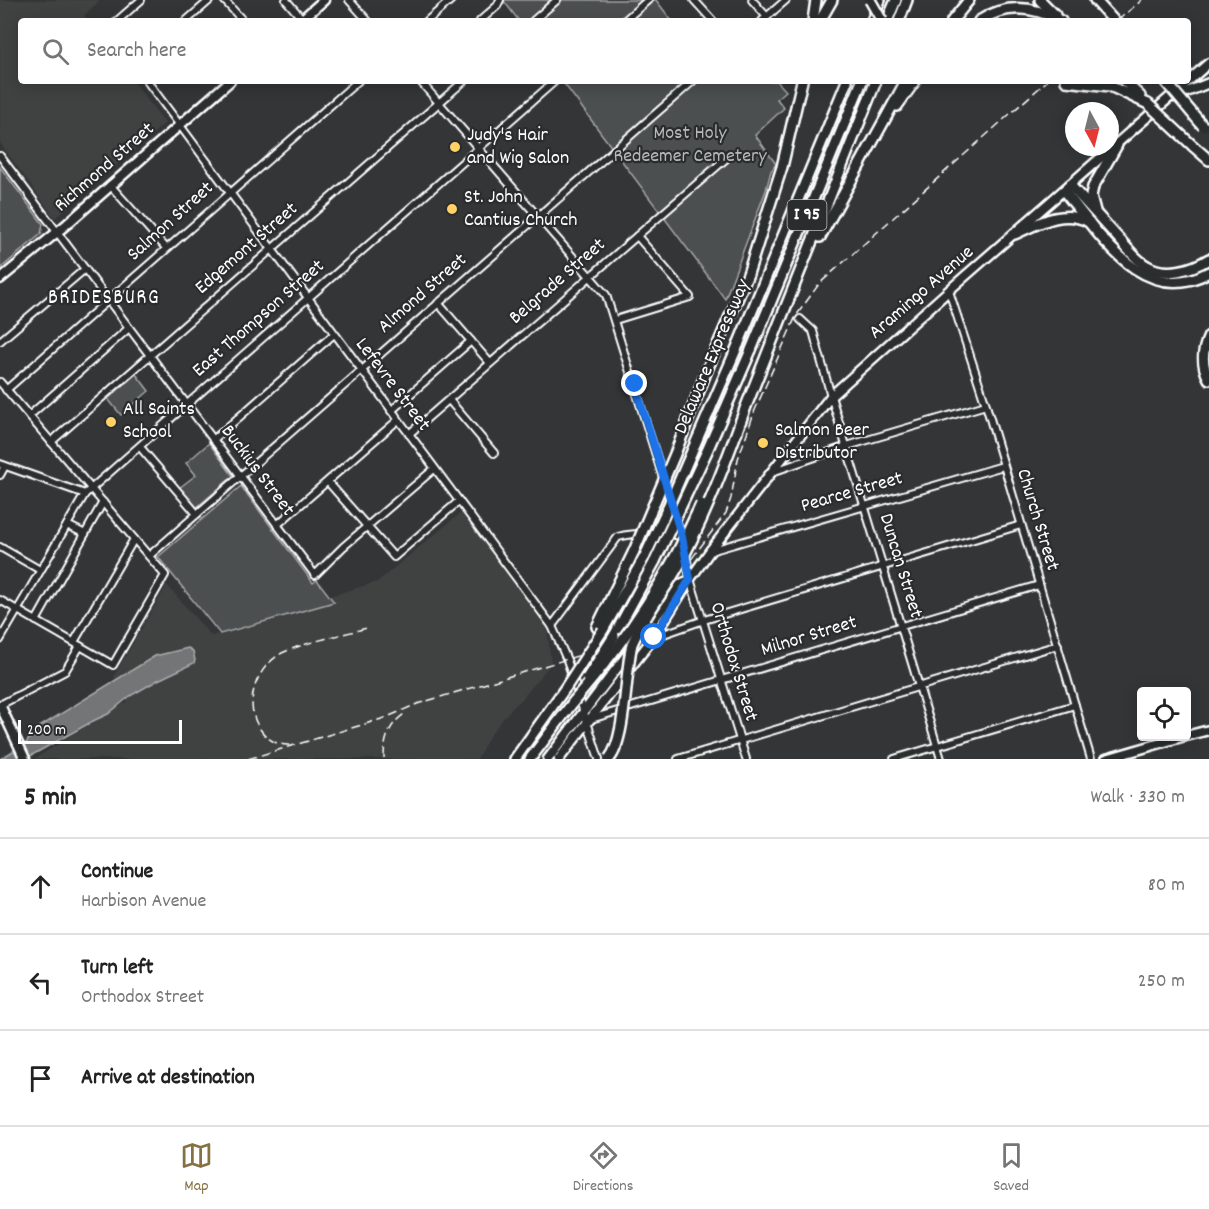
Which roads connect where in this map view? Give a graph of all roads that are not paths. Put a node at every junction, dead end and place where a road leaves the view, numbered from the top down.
1 (141, 0) edge
2 (210, 0) edge
3 (224, 0) edge
4 (286, 0) edge
5 (324, 0) edge
6 (349, 0) edge
7 (451, 0) edge
8 (500, 0) edge
9 (557, 0) edge
10 (648, 0) edge
11 (694, 0) edge
12 (752, 0) edge
13 (786, 0) edge
14 (816, 0) edge
15 (832, 0) edge
16 (870, 0) edge
17 (880, 0) edge
18 (896, 0) edge
19 (907, 0) edge
20 (969, 0) edge
21 (1040, 0) edge
22 (1097, 0) edge
23 (120, 18) edge
24 (189, 18) edge
25 (240, 18) edge
26 (300, 18) edge
27 (304, 18) edge
28 (365, 18) edge
29 (430, 18) edge
30 (483, 18) edge
31 (536, 18) edge
32 (627, 18) edge
33 (710, 18) edge
34 (763, 18) edge
35 (765, 18) edge
36 (813, 18) edge
37 (822, 18) edge
38 (873, 18) edge
39 (880, 18) edge
40 (888, 18) edge
41 (900, 18) edge
42 (954, 18) edge
43 (985, 18) edge
44 (1055, 18) edge
45 (1058, 18) edge
46 (1111, 18) edge
47 (1209, 63) edge
48 (1191, 79) edge
49 (1209, 83) edge
50 (149, 84) edge
51 (227, 84) edge
52 (355, 84) edge
53 (422, 84) edge
54 (461, 84) edge
55 (552, 84) edge
56 (690, 84) edge
57 (801, 84) edge
58 (846, 84) edge
59 (861, 84) edge
60 (875, 84) edge
61 (904, 84) edge
62 (913, 84) edge
63 (1092, 84) edge
64 (1127, 84) edge
65 (1168, 84) edge
66 (1185, 84) edge
67 (1168, 99) junction
68 (439, 104) junction
69 (1148, 104) junction
70 (179, 125) junction
71 (1206, 130) edge
72 (1119, 143) edge
73 (479, 148) junction
74 (869, 148) junction
75 (0, 156) edge
76 (729, 156) dead end
77 (1104, 156) edge
78 (1111, 156) edge
79 (1209, 160) edge
80 (110, 184) junction
81 (1067, 188) junction
82 (230, 192) junction
83 (1096, 213) junction
84 (538, 216) junction
85 (1091, 224) junction
86 (57, 232) junction
87 (1014, 234) junction
88 (638, 236) junction
89 (166, 248) junction
90 (272, 250) junction
91 (1209, 260) edge
92 (85, 269) junction
93 (1209, 272) edge
94 (591, 276) junction
95 (0, 279) edge
96 (949, 291) junction
97 (307, 298) junction
98 (108, 300) junction
99 (438, 303) junction
100 (787, 304) junction
101 (801, 319) dead end
102 (615, 320) junction
103 (129, 328) junction
104 (334, 334) junction
105 (1209, 336) edge
106 (0, 341) edge
107 (471, 341) junction
108 (150, 355) junction
109 (490, 363) junction
110 (361, 371) junction
111 (1209, 379) edge
112 (0, 382) edge
113 (6, 390) junction
114 (831, 396) junction
115 (449, 400) junction
116 (187, 404) junction
117 (986, 405) junction
118 (745, 409) junction
119 (391, 411) junction
120 (29, 416) junction
121 (398, 420) junction
122 (409, 434) junction
123 (213, 440) junction
124 (51, 442) junction
125 (847, 446) junction
126 (140, 447) junction
127 (494, 453) dead end
128 (3, 465) edge
129 (1003, 466) junction
130 (434, 469) junction
131 (770, 473) junction
132 (0, 475) edge
133 (240, 476) junction
134 (328, 482) junction
135 (91, 489) junction
136 (85, 494) junction
137 (459, 501) junction
138 (103, 502) junction
139 (864, 507) junction
140 (197, 514) junction
141 (68, 525) junction
142 (277, 525) junction
143 (1021, 525) junction
144 (367, 526) junction
145 (85, 534) junction
146 (682, 537) junction
147 (134, 539) junction
148 (0, 547) edge
149 (710, 551) junction
150 (149, 556) junction
151 (883, 567) junction
152 (40, 570) junction
153 (690, 579) junction
154 (1039, 585) junction
155 (0, 600) edge
156 (17, 610) junction
157 (704, 620) junction
158 (36, 621) junction
159 (552, 626) junction
160 (901, 627) junction
161 (600, 628) junction
162 (654, 637) junction
163 (0, 640) edge
164 (77, 644) junction
165 (1058, 645) junction
166 (722, 680) junction
167 (919, 686) junction
168 (574, 701) junction
169 (0, 705) edge
170 (1075, 705) junction
171 (584, 711) junction
172 (587, 720) junction
173 (1209, 730) edge
174 (1191, 735) edge
175 (740, 740) junction
176 (1169, 741) edge
177 (937, 746) junction
178 (25, 759) edge
179 (515, 759) edge
180 (530, 759) edge
181 (548, 759) edge
182 (559, 759) edge
183 (598, 759) edge
184 (609, 759) edge
185 (678, 759) edge
186 (746, 759) edge
187 (894, 759) edge
188 (941, 759) edge
189 (1091, 759) edge
190 (1106, 759) edge

1 - 23 street
2 - 24 street
3 - 25 street
4 - 26 street
5 - 27 main road
6 - 28 street
7 - 29 street
8 - 30 street
9 - 31 street
10 - 32 street
11 - 33 street
12 - 34 street
13 - 35 street
14 - 36 highway
15 - 37 highway
16 - 39 highway, bridge
17 - 38 highway
18 - 40 highway
19 - 41 highway
20 - 42 highway
21 - 45 highway
22 - 46 highway
43 - 44 highway
47 - 48 main road, Aramingo Avenue
49 - 67 main road
50 - 70 street, Lefevre Street
51 - 70 main road, Richmond Street
52 - 82 street, Salmon Street
53 - 68 street, Orthodox Street
54 - 68 street, Edgemont Street
55 - 73 street, East Thompson Street
56 - 84 street, Almond Street
57 - 161 highway, bridge
58 - 161 highway, Delaware Expressway / I 95, bridge
59 - 168 highway, Delaware Expressway / I 95, bridge
60 - 100 highway
61 - 74 highway
62 - 74 highway
63 - 69 highway
64 - 69 highway
65 - 71 highway, bridge
66 - 67 main road, Aramingo Avenue
67 - 72 main road, Aramingo Avenue
68 - 73 street, Orthodox Street
68 - 90 street, Edgemont Street
69 - 79 highway, bridge
70 - 80 main road, Richmond Street
70 - 82 street, Lefevre Street
73 - 84 street, Orthodox Street
73 - 97 street, East Thompson Street
74 - 100 highway
75 - 86 street, Buckius Street
76 - 88 street, Belgrade Street
77 - 81 main road, Aramingo Avenue
78 - 83 highway
80 - 86 main road, Richmond Street
80 - 89 street
81 - 83 highway
81 - 85 highway
81 - 87 main road, Aramingo Avenue
82 - 89 street, Salmon Street
82 - 90 street, Lefevre Street
83 - 91 highway
84 - 94 street, Orthodox Street
84 - 99 street, Almond Street
85 - 87 highway
85 - 93 highway
86 - 92 street, Buckius Street
86 - 95 main road, Richmond Street
87 - 96 main road, Aramingo Avenue
88 - 94 street, Belgrade Street
88 - 102 street
89 - 98 street, Salmon Street
90 - 97 street, Lefevre Street
90 - 108 street, Edgemont Street
92 - 98 street, Buckius Street
92 - 106 street
94 - 102 street, Orthodox Street
94 - 109 street, Belgrade Street
96 - 114 main road, Aramingo Avenue
96 - 117 street, Church Street
97 - 104 street, Lefevre Street
97 - 116 street, East Thompson Street
98 - 103 street, Buckius Street
98 - 113 street, Salmon Street
99 - 107 street
99 - 110 street, Almond Street
100 - 118 highway
101 - 114 street, Duncan Street
102 - 146 street, Orthodox Street
103 - 108 street, Buckius Street
103 - 120 street
104 - 110 street, Lefevre Street
104 - 123 street
105 - 111 highway
107 - 109 street
107 - 119 street
108 - 116 street, Buckius Street
108 - 124 street, Edgemont Street
109 - 115 street, Belgrade Street
110 - 119 street, Lefevre Street
110 - 133 street, Almond Street
112 - 113 street
113 - 120 street
114 - 125 street, Duncan Street
114 - 131 main road, Aramingo Avenue
115 - 122 street, Belgrade Street
115 - 127 street
116 - 123 street, Buckius Street
116 - 126 street, East Thompson Street
117 - 125 street
117 - 129 street, Church Street
118 - 168 highway, bridge
118 - 184 highway, bridge
119 - 121 street, Lefevre Street
120 - 124 street
121 - 122 street, Lefevre Street
121 - 134 street
122 - 130 street, Lefevre Street
123 - 133 street, Buckius Street
124 - 135 street
125 - 131 street
125 - 139 street, Duncan Street
126 - 135 street, East Thompson Street
126 - 140 street
128 - 132 street
128 - 136 street
129 - 139 street, Pearce Street
129 - 143 street, Church Street
130 - 137 street, Lefevre Street
130 - 144 street
131 - 149 main road, Aramingo Avenue
133 - 140 street, Almond Street
133 - 142 street, Buckius Street
134 - 142 street
134 - 144 street
135 - 136 street, East Thompson Street
135 - 138 street
136 - 141 street, East Thompson Street
137 - 144 street
137 - 159 street, Lefevre Street
138 - 145 street
138 - 147 street
139 - 149 street, Pearce Street
139 - 151 street, Duncan Street
140 - 150 street, Almond Street
141 - 145 street
141 - 152 street, East Thompson Street
142 - 144 street, Buckius Street
143 - 151 street
143 - 154 street, Church Street
145 - 158 street
146 - 153 street, Orthodox Street
146 - 159 street
147 - 150 street
147 - 164 street
148 - 152 street
149 - 153 main road, Aramingo Avenue
150 - 164 street
151 - 157 street
151 - 160 street, Duncan Street
152 - 156 street, East Thompson Street
153 - 157 street, Orthodox Street
153 - 162 main road
153 - 171 main road
154 - 160 street, Milnor Street
154 - 165 street, Church Street
155 - 156 street
156 - 158 street
156 - 163 street, East Thompson Street
157 - 162 street
157 - 166 street, Orthodox Street
158 - 164 street
159 - 171 street, Lefevre Street
160 - 166 street, Milnor Street
160 - 167 street, Duncan Street
161 - 179 highway, bridge
162 - 172 main road
164 - 169 street
165 - 167 street
165 - 170 street, Church Street
166 - 172 street, Milnor Street
166 - 175 street, Orthodox Street
167 - 175 street
167 - 177 street, Duncan Street
168 - 180 highway, Delaware Expressway / I 95
169 - 178 main road
170 - 177 street
170 - 189 street, Church Street
171 - 172 street, Lefevre Street
171 - 181 main road
172 - 182 main road
172 - 183 street, Lefevre Street
173 - 174 main road
175 - 185 street
175 - 186 street, Orthodox Street
176 - 190 main road
177 - 187 street
177 - 188 street, Duncan Street

